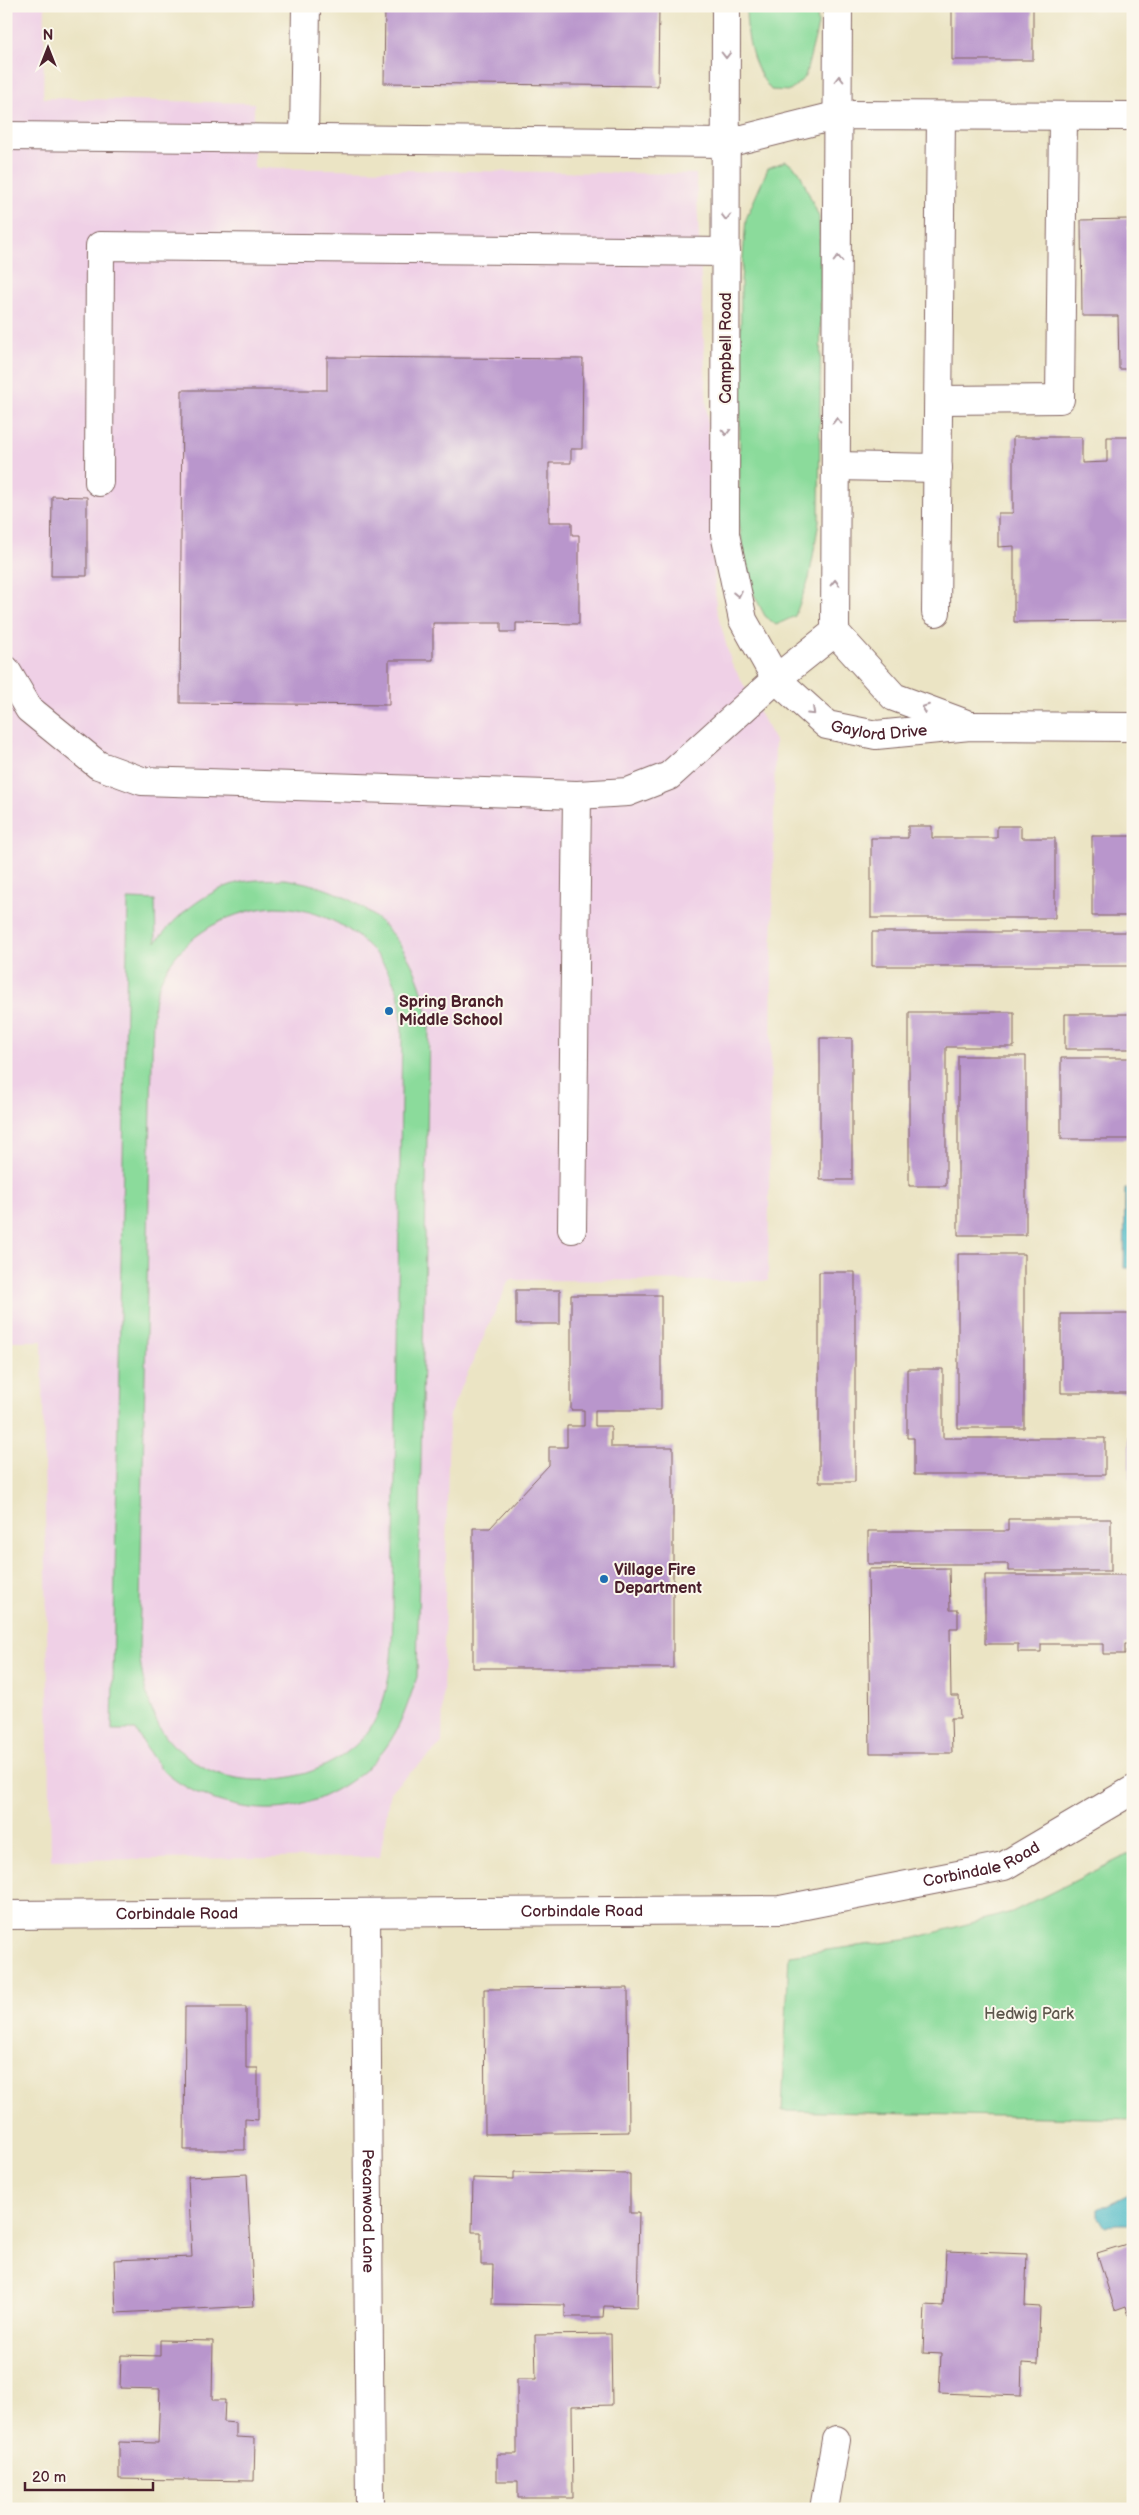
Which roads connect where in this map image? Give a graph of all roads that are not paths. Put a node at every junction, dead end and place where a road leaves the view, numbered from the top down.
1 (306, 6) edge
2 (726, 6) edge
3 (838, 6) edge
4 (839, 115) junction
5 (941, 116) junction
6 (1063, 116) junction
7 (1133, 116) edge
8 (6, 136) edge
9 (304, 138) junction
10 (727, 143) junction
11 (726, 252) junction
12 (939, 400) junction
13 (836, 466) junction
14 (938, 468) junction
15 (99, 482) dead end
16 (936, 612) dead end
17 (835, 632) junction
18 (6, 670) edge
19 (776, 679) junction
20 (970, 726) junction
21 (1133, 727) edge
22 (578, 795) junction
23 (572, 1229) dead end
24 (1133, 1790) edge
25 (366, 1913) junction
26 (6, 1915) edge
27 (836, 2440) dead end
28 (370, 2509) edge
29 (824, 2509) edge

1 - 9 street
2 -> 10 street, Campbell Road
4 -> 3 street
4 - 5 street
4 - 10 street
13 -> 4 street
5 - 6 street
5 - 12 street
6 - 7 street
6 - 12 street
8 - 9 street
9 - 10 street
10 -> 11 street, Campbell Road
11 - 15 street
11 -> 19 street, Campbell Road
12 - 14 street
13 - 14 street
17 -> 13 street
14 - 16 street
17 - 19 street
20 -> 17 street, Gaylord Drive
18 - 22 street
19 -> 20 street, Gaylord Drive
19 - 22 street
20 - 21 street, Gaylord Drive
22 - 23 street
24 - 25 street, Corbindale Road
25 - 26 street, Corbindale Road
25 - 28 street, Pecanwood Lane
27 - 29 street

